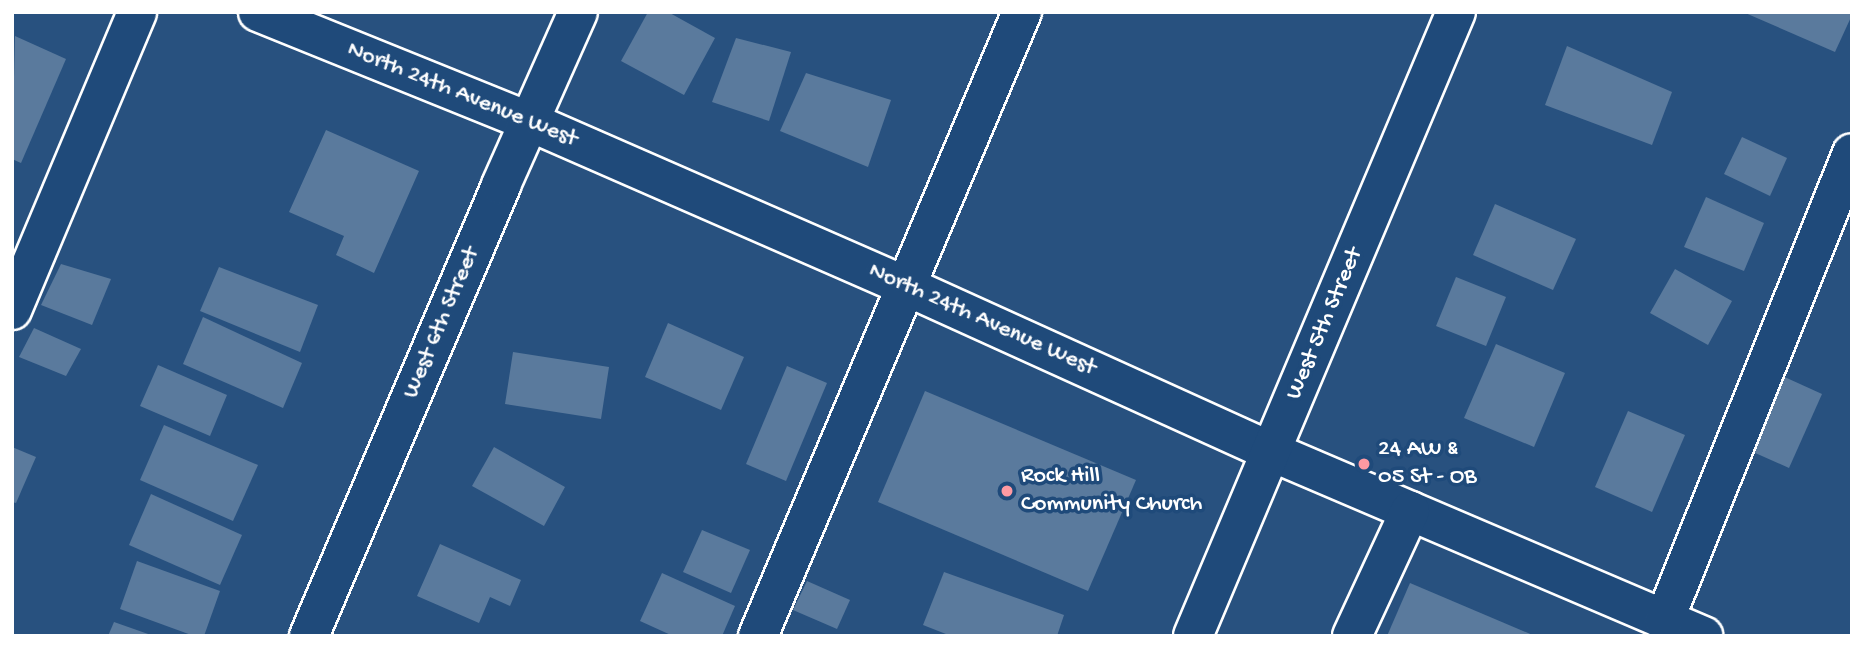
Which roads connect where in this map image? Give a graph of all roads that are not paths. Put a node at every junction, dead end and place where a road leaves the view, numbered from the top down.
1 (137, 12) edge
2 (258, 12) edge
3 (578, 12) edge
4 (1022, 12) edge
5 (1456, 12) edge
6 (528, 121) junction
7 (1852, 153) edge
8 (906, 286) junction
9 (12, 310) edge
10 (1272, 452) junction
11 (1410, 512) junction
12 (1664, 621) junction
13 (309, 636) edge
14 (758, 636) edge
15 (1194, 636) edge
16 (1352, 636) edge
17 (1703, 636) edge

1 - 9 street
2 - 6 street, North 24th Avenue West
3 - 6 street, West 6th Street
4 - 8 street
5 - 10 street, West 5th Street
6 - 8 street, North 24th Avenue West
6 - 13 street, West 6th Street
7 - 12 street
8 - 10 street, North 24th Avenue West
8 - 14 street
10 - 11 street, North 24th Avenue West
10 - 15 street, West 5th Street
11 - 12 street, North 24th Avenue West
11 - 16 street
12 - 17 street, North 24th Avenue West

